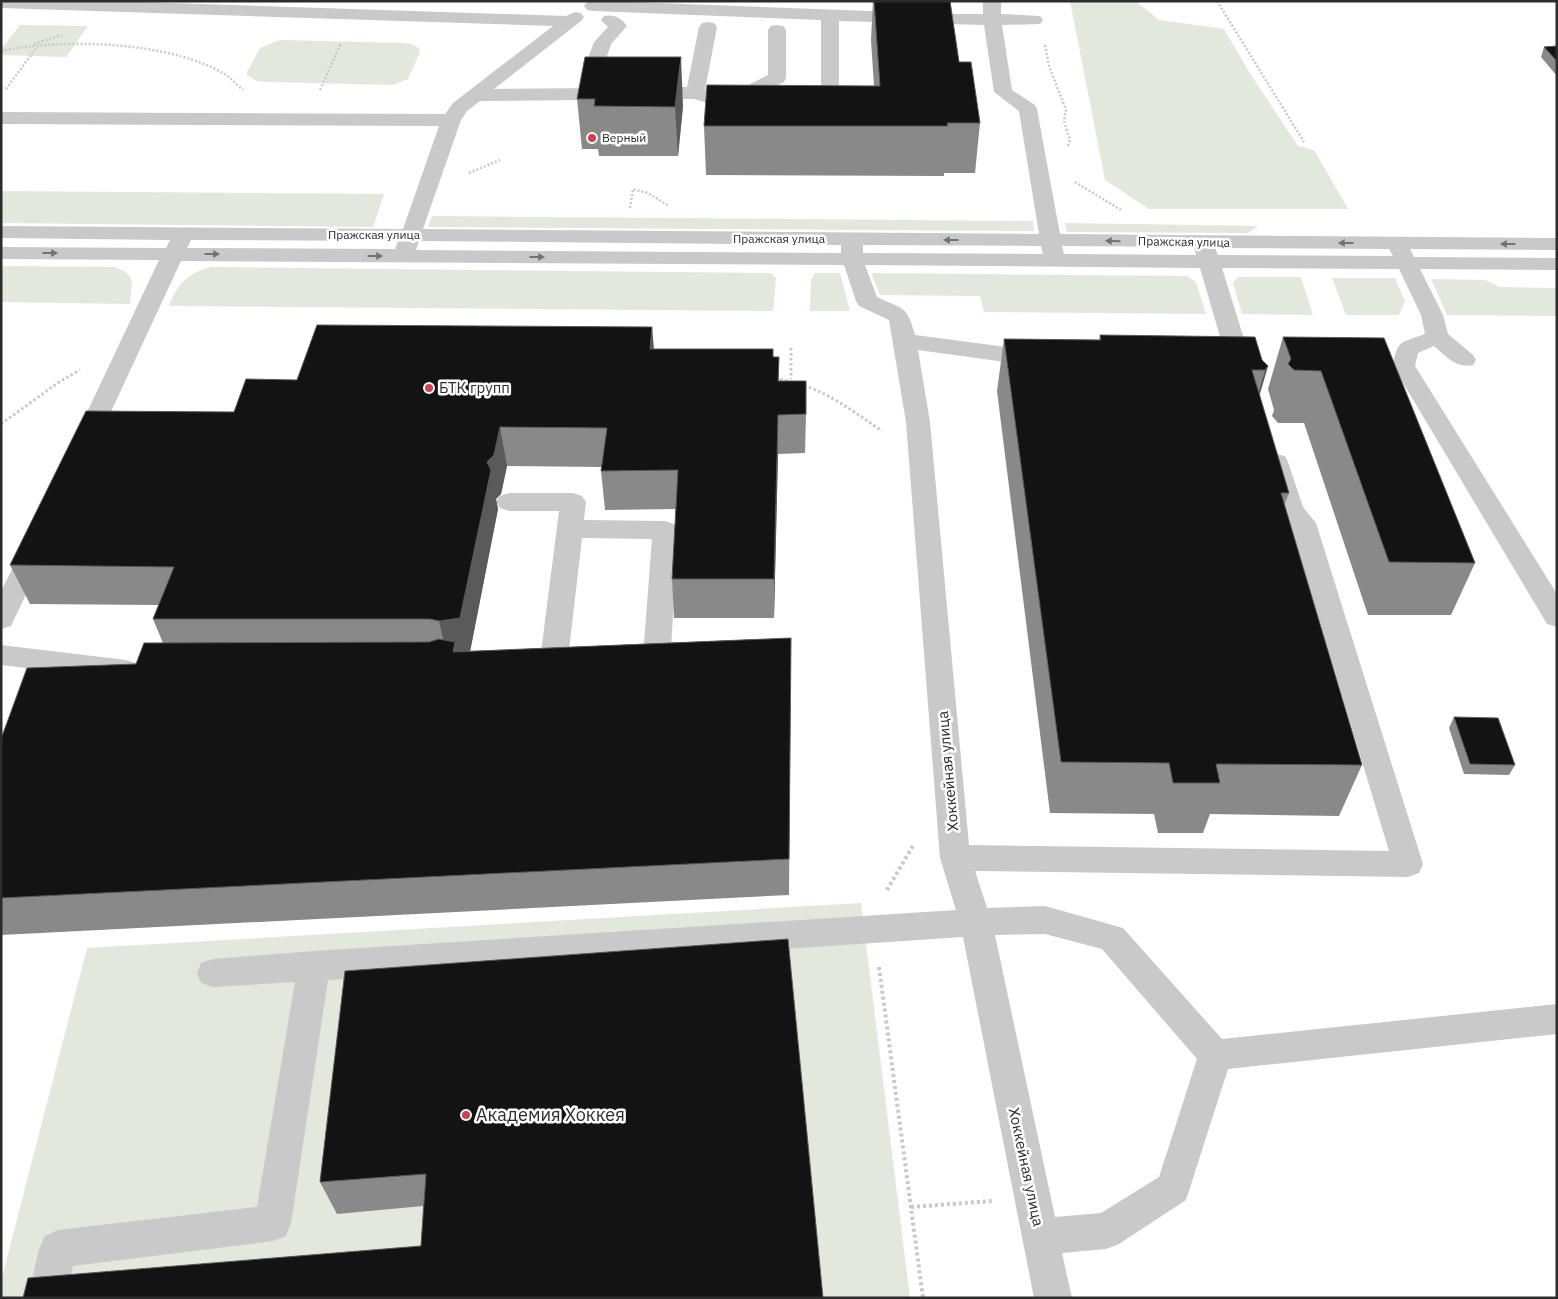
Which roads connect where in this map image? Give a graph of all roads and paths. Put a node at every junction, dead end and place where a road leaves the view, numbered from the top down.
1 (1217, 1) edge
2 (1, 3) edge
3 (595, 4) edge
4 (932, 10) edge
5 (992, 10) edge
6 (356, 14) junction
7 (830, 14) junction
8 (610, 20) dead end
9 (1034, 20) dead end
10 (568, 21) junction
11 (708, 27) dead end
12 (778, 30) dead end
13 (1045, 40) dead end
14 (41, 41) dead end
15 (38, 45) junction
16 (1, 51) edge
17 (830, 91) junction
18 (621, 93) junction
19 (695, 93) junction
20 (1, 95) edge
21 (476, 95) junction
22 (813, 102) edge
23 (729, 103) junction
24 (765, 103) edge
25 (864, 109) edge
26 (1, 118) edge
27 (236, 119) junction
28 (314, 120) junction
29 (451, 120) junction
30 (1304, 142) dead end
31 (1068, 147) dead end
32 (1037, 159) junction
33 (670, 207) dead end
34 (630, 211) dead end
35 (1124, 212) dead end
36 (1, 232) edge
37 (184, 234) junction
38 (411, 235) junction
39 (1397, 243) junction
40 (1557, 244) edge
41 (794, 249) junction
42 (852, 249) junction
43 (1053, 251) junction
44 (1, 252) edge
45 (1206, 252) junction
46 (173, 254) junction
47 (404, 256) junction
48 (1406, 263) junction
49 (1557, 264) edge
50 (1437, 337) junction
51 (905, 341) junction
52 (130, 345) junction
53 (791, 348) dead end
54 (1062, 359) edge
55 (1465, 360) dead end
56 (771, 379) edge
57 (791, 379) junction
58 (791, 387) edge
59 (1254, 390) edge
60 (1, 424) edge
61 (883, 431) dead end
62 (1269, 440) edge
63 (76, 461) edge
64 (509, 502) dead end
65 (570, 529) junction
66 (43, 531) edge
67 (1557, 617) edge
68 (1, 619) edge
69 (657, 651) junction
70 (686, 651) edge
71 (1, 655) edge
72 (49, 661) junction
73 (581, 667) edge
74 (618, 667) edge
75 (524, 668) edge
76 (553, 668) junction
77 (150, 670) edge
78 (38, 688) edge
79 (916, 840) dead end
80 (955, 858) junction
81 (976, 922) junction
82 (874, 930) junction
83 (314, 965) junction
84 (213, 973) dead end
85 (1557, 1019) edge
86 (1215, 1055) junction
87 (1033, 1198) junction
88 (911, 1207) junction
89 (1041, 1237) junction
90 (47, 1298) edge
91 (923, 1298) edge
92 (1053, 1298) edge

1 - 30 path
2 - 6 street
3 - 7 street
3 - 10 street
4 - 5 street
4 - 7 street
5 - 9 street
5 - 32 street
6 - 10 street
6 - 28 path
7 - 17 street
8 - 18 street
10 - 21 street
11 - 19 street
12 - 23 street
13 - 31 path
14 - 15 path
15 - 16 path
15 - 20 path
15 - 27 path
17 - 22 street
17 - 25 street
18 - 19 street
18 - 21 street
19 - 23 street
21 - 29 street
23 - 24 street
26 - 27 street
27 - 28 street
28 - 29 street
29 - 38 street
32 - 35 path
32 - 43 street
33 - 34 path
36 - 37 street, Пражская улица
37 - 38 street, Пражская улица
37 - 46 street
38 - 41 street, Пражская улица
38 - 47 street
40 -> 39 street, Пражская улица
39 -> 45 street, Пражская улица
39 - 48 street
41 - 42 street, Пражская улица
47 -> 41 street, Пражская улица
42 - 43 street, Пражская улица
42 - 51 street, Хоккейная улица
43 - 45 street, Пражская улица
44 -> 46 street, Пражская улица
45 - 48 street, Пражская улица
45 - 59 street
46 -> 47 street, Пражская улица
46 - 52 street
48 - 49 street, Пражская улица
48 - 50 street
50 - 55 street
50 - 67 street
51 - 54 street
51 - 80 street, Хоккейная улица
52 - 60 path
52 - 63 street
53 - 57 path
56 - 57 path
57 - 58 path
57 - 61 path
62 - 80 street
64 - 65 street
65 - 69 street
65 - 76 street
66 - 68 street
69 - 70 street
69 - 74 street
71 - 72 street
72 - 77 street
72 - 78 street
73 - 76 street
75 - 76 street
79 - 82 path
80 - 81 street, Хоккейная улица
81 - 82 street
81 - 86 street
81 - 87 street, Хоккейная улица
82 - 83 street
82 - 88 path
83 - 84 street
83 - 90 street
85 - 86 street
86 - 89 street
87 - 88 path
87 - 89 street, Хоккейная улица
88 - 91 path
89 - 92 street, Хоккейная улица

